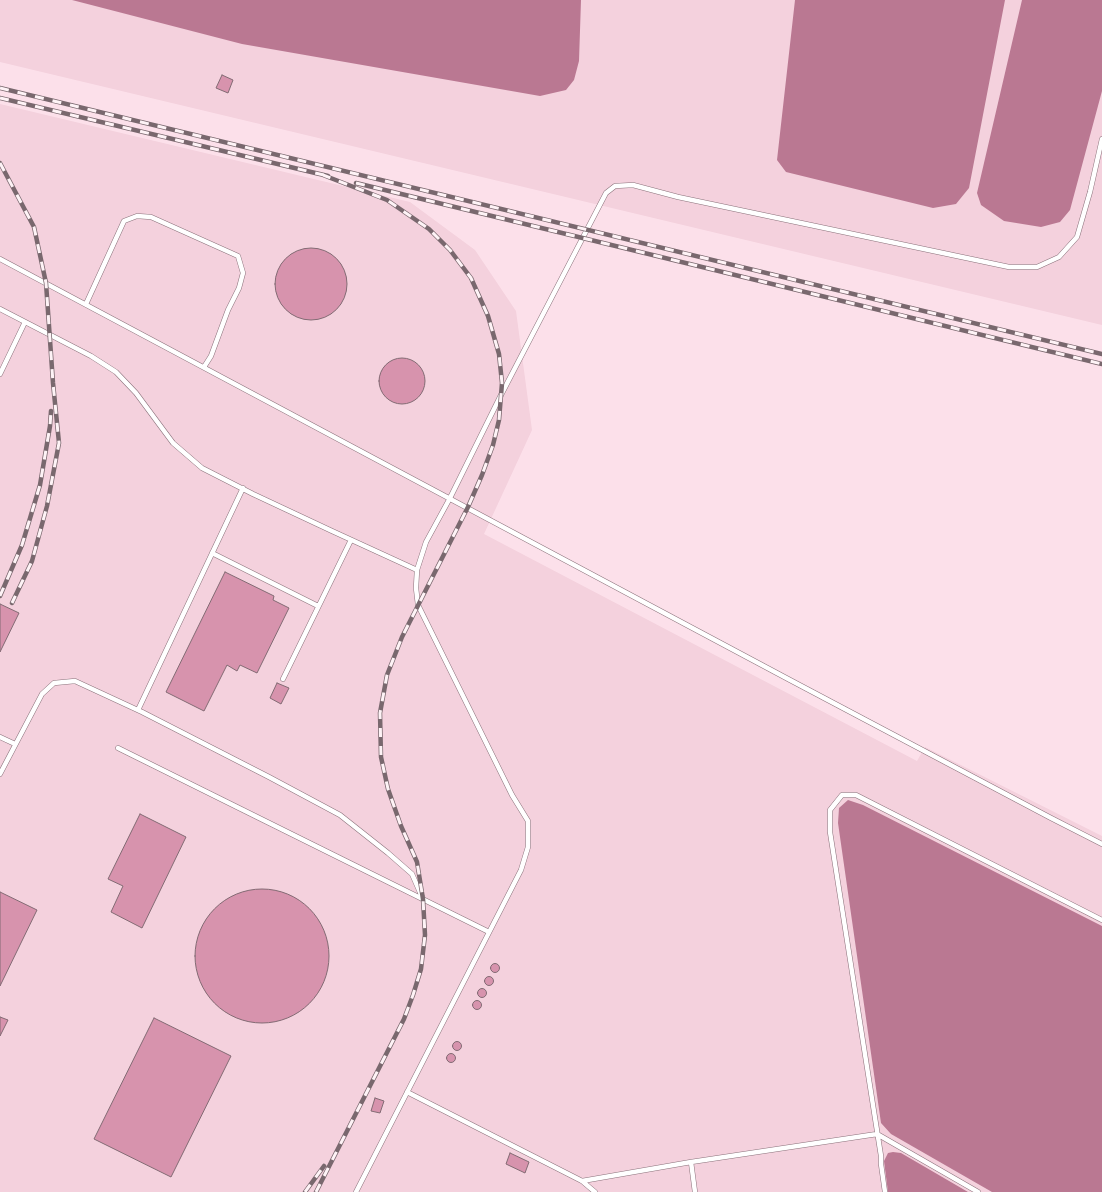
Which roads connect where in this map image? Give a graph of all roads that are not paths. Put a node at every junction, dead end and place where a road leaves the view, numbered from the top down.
1 (1102, 139) edge
2 (0, 259) edge
3 (86, 304) junction
4 (0, 309) edge
5 (25, 322) junction
6 (204, 367) junction
7 (0, 374) edge
8 (243, 488) junction
9 (450, 498) junction
10 (351, 540) junction
11 (212, 553) junction
12 (416, 570) junction
13 (318, 606) junction
14 (283, 679) dead end
15 (138, 710) junction
16 (0, 737) edge
17 (15, 744) junction
18 (118, 748) dead end
19 (0, 774) edge
20 (1102, 844) edge
21 (424, 899) junction
22 (1102, 920) edge
23 (489, 932) junction
24 (407, 1092) junction
25 (877, 1134) junction
26 (691, 1162) junction
27 (582, 1181) junction
28 (356, 1192) edge
29 (595, 1192) edge
30 (695, 1192) edge
31 (885, 1192) edge
32 (978, 1192) edge

1 - 9 lane
2 - 3 lane
3 - 6 lane
3 - 6 lane
4 - 5 lane
5 - 7 lane
5 - 8 lane
6 - 9 lane
8 - 10 lane
8 - 11 lane
9 - 12 lane
9 - 20 lane
10 - 12 lane
10 - 13 lane
11 - 13 lane
11 - 15 lane
12 - 23 lane
13 - 14 lane
15 - 17 lane
15 - 21 lane
16 - 17 lane
17 - 19 lane
18 - 21 lane
21 - 23 lane
22 - 25 lane
23 - 24 lane
24 - 27 lane
24 - 28 lane
25 - 26 lane
25 - 31 lane
25 - 32 lane
26 - 27 lane
26 - 30 lane
27 - 29 lane

